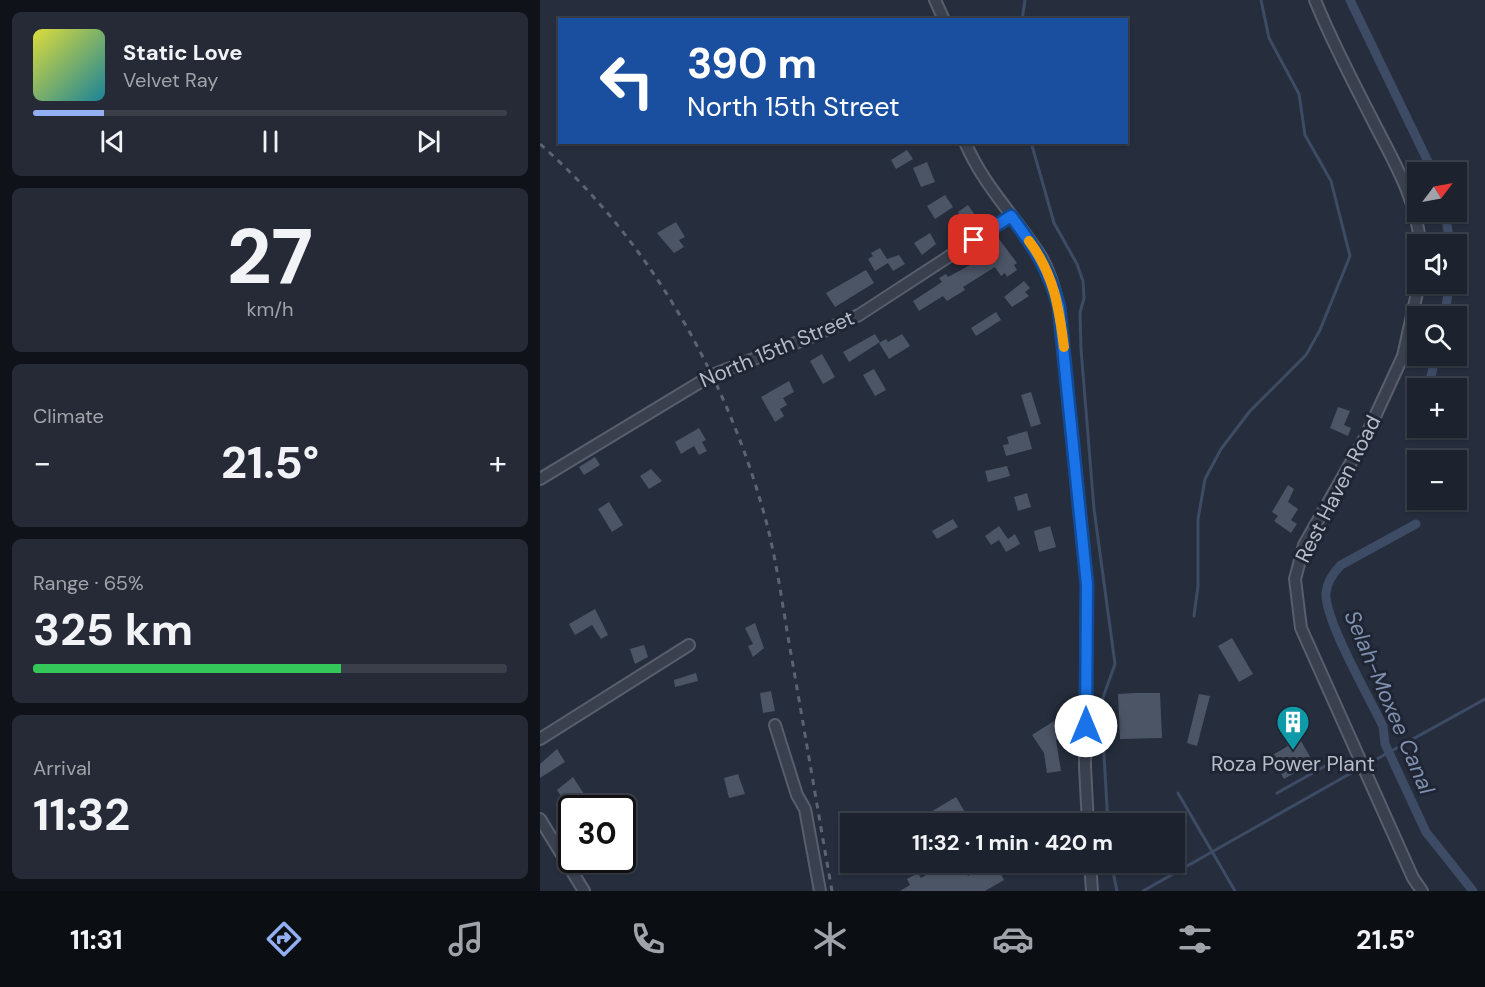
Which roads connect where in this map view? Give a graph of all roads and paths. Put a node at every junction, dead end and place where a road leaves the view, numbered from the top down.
1 (935, 0) edge
2 (1315, 0) edge
3 (943, 18) edge
4 (966, 144) edge
5 (1011, 216) junction
6 (1419, 234) edge
7 (1417, 294) edge
8 (540, 479) edge
9 (689, 645) dead end
10 (775, 725) dead end
11 (540, 739) edge
12 (1087, 813) edge
13 (540, 819) edge
14 (1091, 873) edge
15 (584, 891) edge
16 (820, 891) edge
17 (1092, 891) edge
18 (1422, 891) edge

1 - 3 street
2 - 6 street
4 - 5 street
5 - 8 street, North 15th Street
5 - 12 street
7 - 18 street, Rest Haven Road
9 - 11 street
10 - 16 street
13 - 15 street
14 - 17 street

